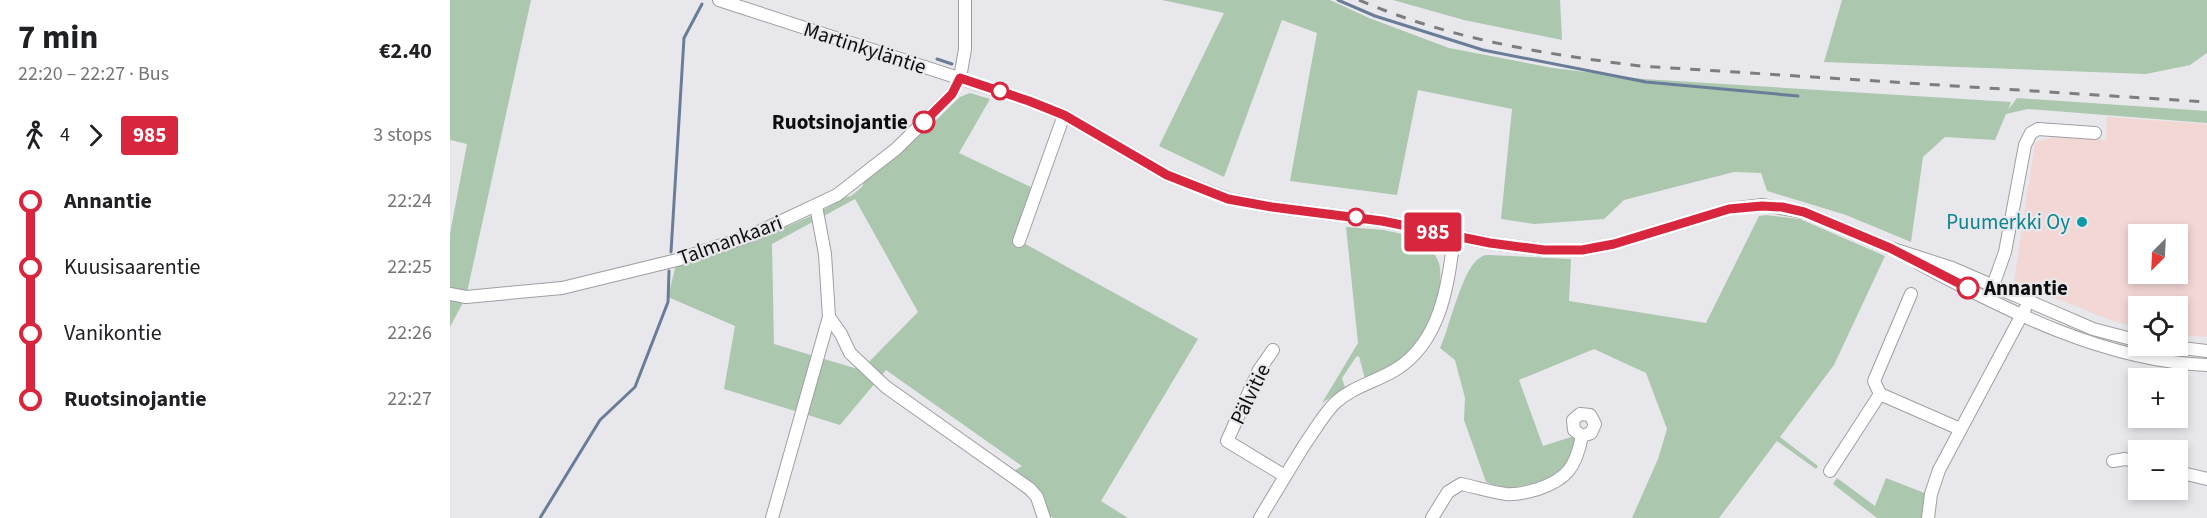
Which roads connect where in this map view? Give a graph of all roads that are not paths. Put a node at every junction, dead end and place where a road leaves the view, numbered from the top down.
1 (719, 0) edge
2 (965, 0) edge
3 (960, 78) junction
4 (1064, 115) junction
5 (2095, 133) dead end
6 (816, 206) junction
7 (1454, 237) junction
8 (1019, 241) dead end
9 (1990, 292) junction
10 (450, 294) edge
11 (1911, 294) dead end
12 (2026, 308) junction
13 (829, 317) junction
14 (2128, 339) edge
15 (2188, 349) edge
16 (1273, 350) dead end
17 (2207, 351) edge
18 (2207, 365) edge
19 (1880, 394) junction
20 (1960, 429) junction
21 (1582, 436) dead end
22 (2128, 460) edge
23 (2113, 461) dead end
24 (1830, 471) dead end
25 (2188, 474) edge
26 (1285, 476) junction
27 (2207, 479) edge
28 (772, 518) edge
29 (1044, 518) edge
30 (1260, 518) edge
31 (1432, 518) edge
32 (1928, 518) edge

1 - 3 street, Martinkyläntie
2 - 3 street
3 - 4 street, Martinkyläntie
3 - 6 street, Talmankaari
4 - 7 street, Martinkyläntie
4 - 8 street
5 - 9 street
6 - 10 street, Talmankaari
6 - 13 street
7 - 9 street, Martinkyläntie
7 - 26 street
9 - 12 street, Martinkyläntie
11 - 19 street
12 - 14 street
12 - 18 street
12 - 20 street
13 - 28 street
13 - 29 street
15 - 17 street
16 - 26 street, Pälvitie
19 - 20 street
19 - 24 street
20 - 32 street
21 - 31 street
22 - 23 street
25 - 27 street
26 - 30 street

